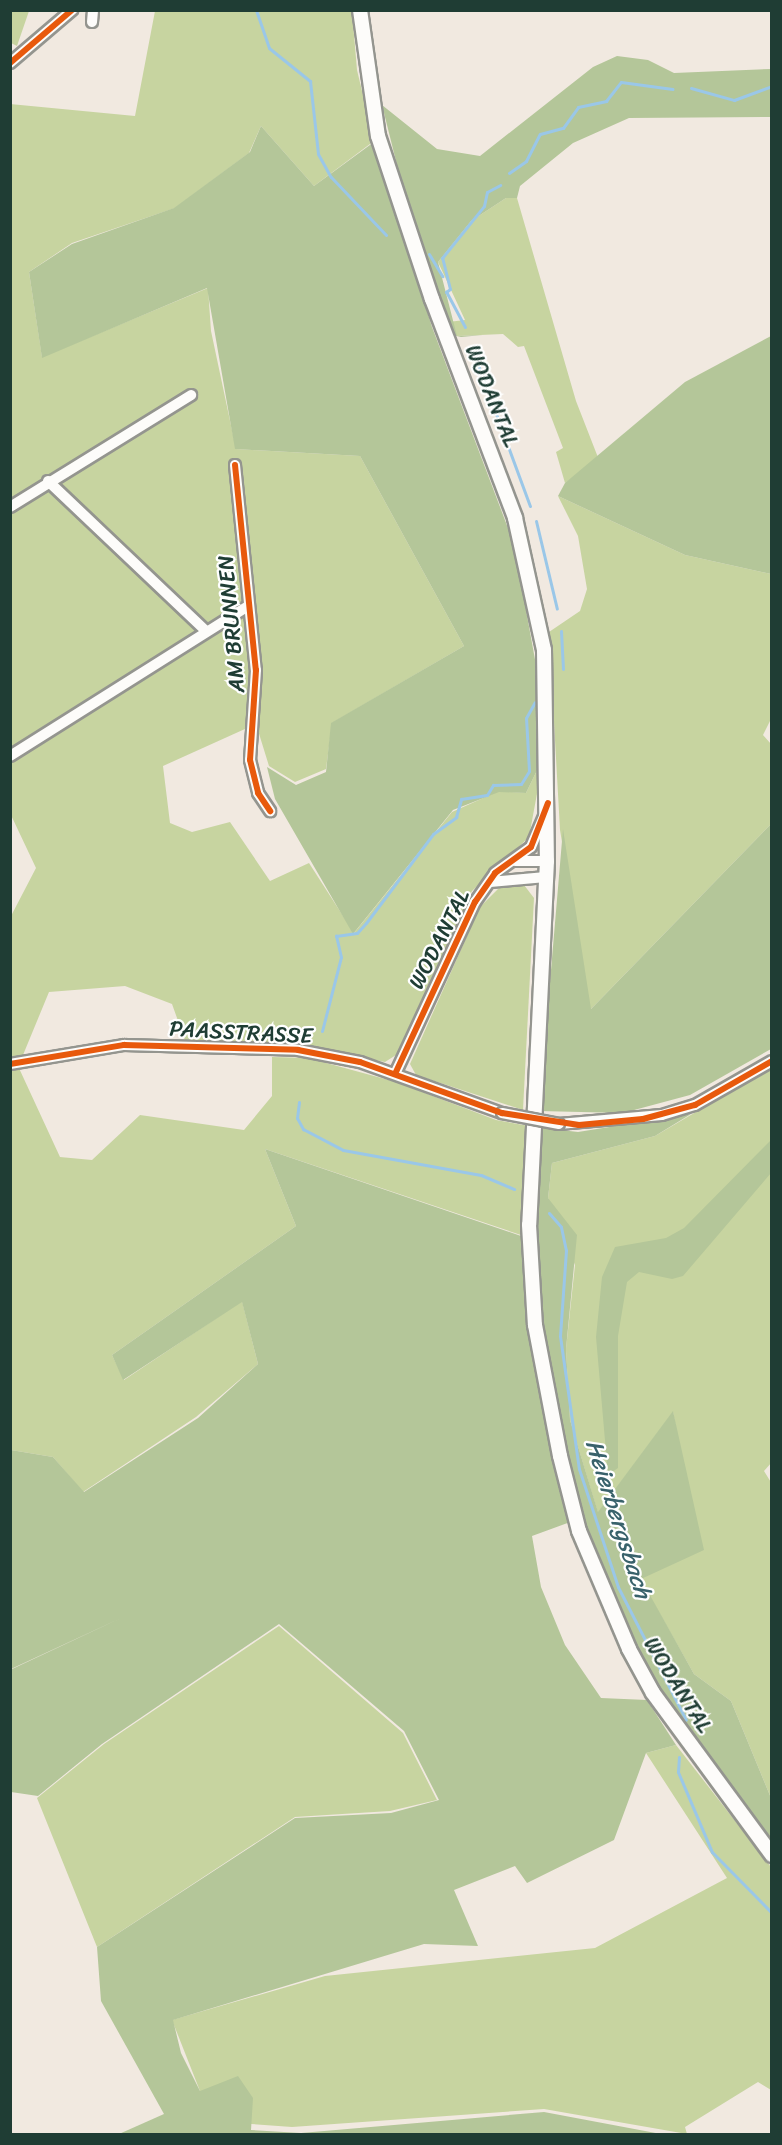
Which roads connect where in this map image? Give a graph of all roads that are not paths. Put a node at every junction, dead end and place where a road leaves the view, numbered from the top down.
1 (72, 10) edge
2 (360, 10) edge
3 (10, 63) edge
4 (191, 396) dead end
5 (235, 465) dead end
6 (48, 481) junction
7 (10, 507) edge
8 (247, 607) junction
9 (206, 631) junction
10 (10, 756) edge
11 (548, 804) junction
12 (270, 811) dead end
13 (515, 861) junction
14 (547, 861) junction
15 (546, 877) junction
16 (490, 882) junction
17 (771, 1061) edge
18 (10, 1064) edge
19 (395, 1074) junction
20 (771, 1855) edge

1 - 3 street
2 - 11 main road, WODANTAL
4 - 6 street
5 - 8 street, AM BRUNNEN
6 - 7 street
6 - 9 street, AM BRUNNEN
8 - 9 street, AM BRUNNEN
8 - 12 street, AM BRUNNEN
9 - 10 street, AM BRUNNEN
11 - 13 street, WODANTAL
11 - 14 main road, WODANTAL
13 - 14 street
13 - 16 street, WODANTAL
14 - 15 main road, WODANTAL
15 - 16 street, WODANTAL
15 - 20 main road, WODANTAL
16 - 19 street, WODANTAL
17 - 19 street, PAASSTRASSE, bridge
18 - 19 street, PAASSTRASSE

